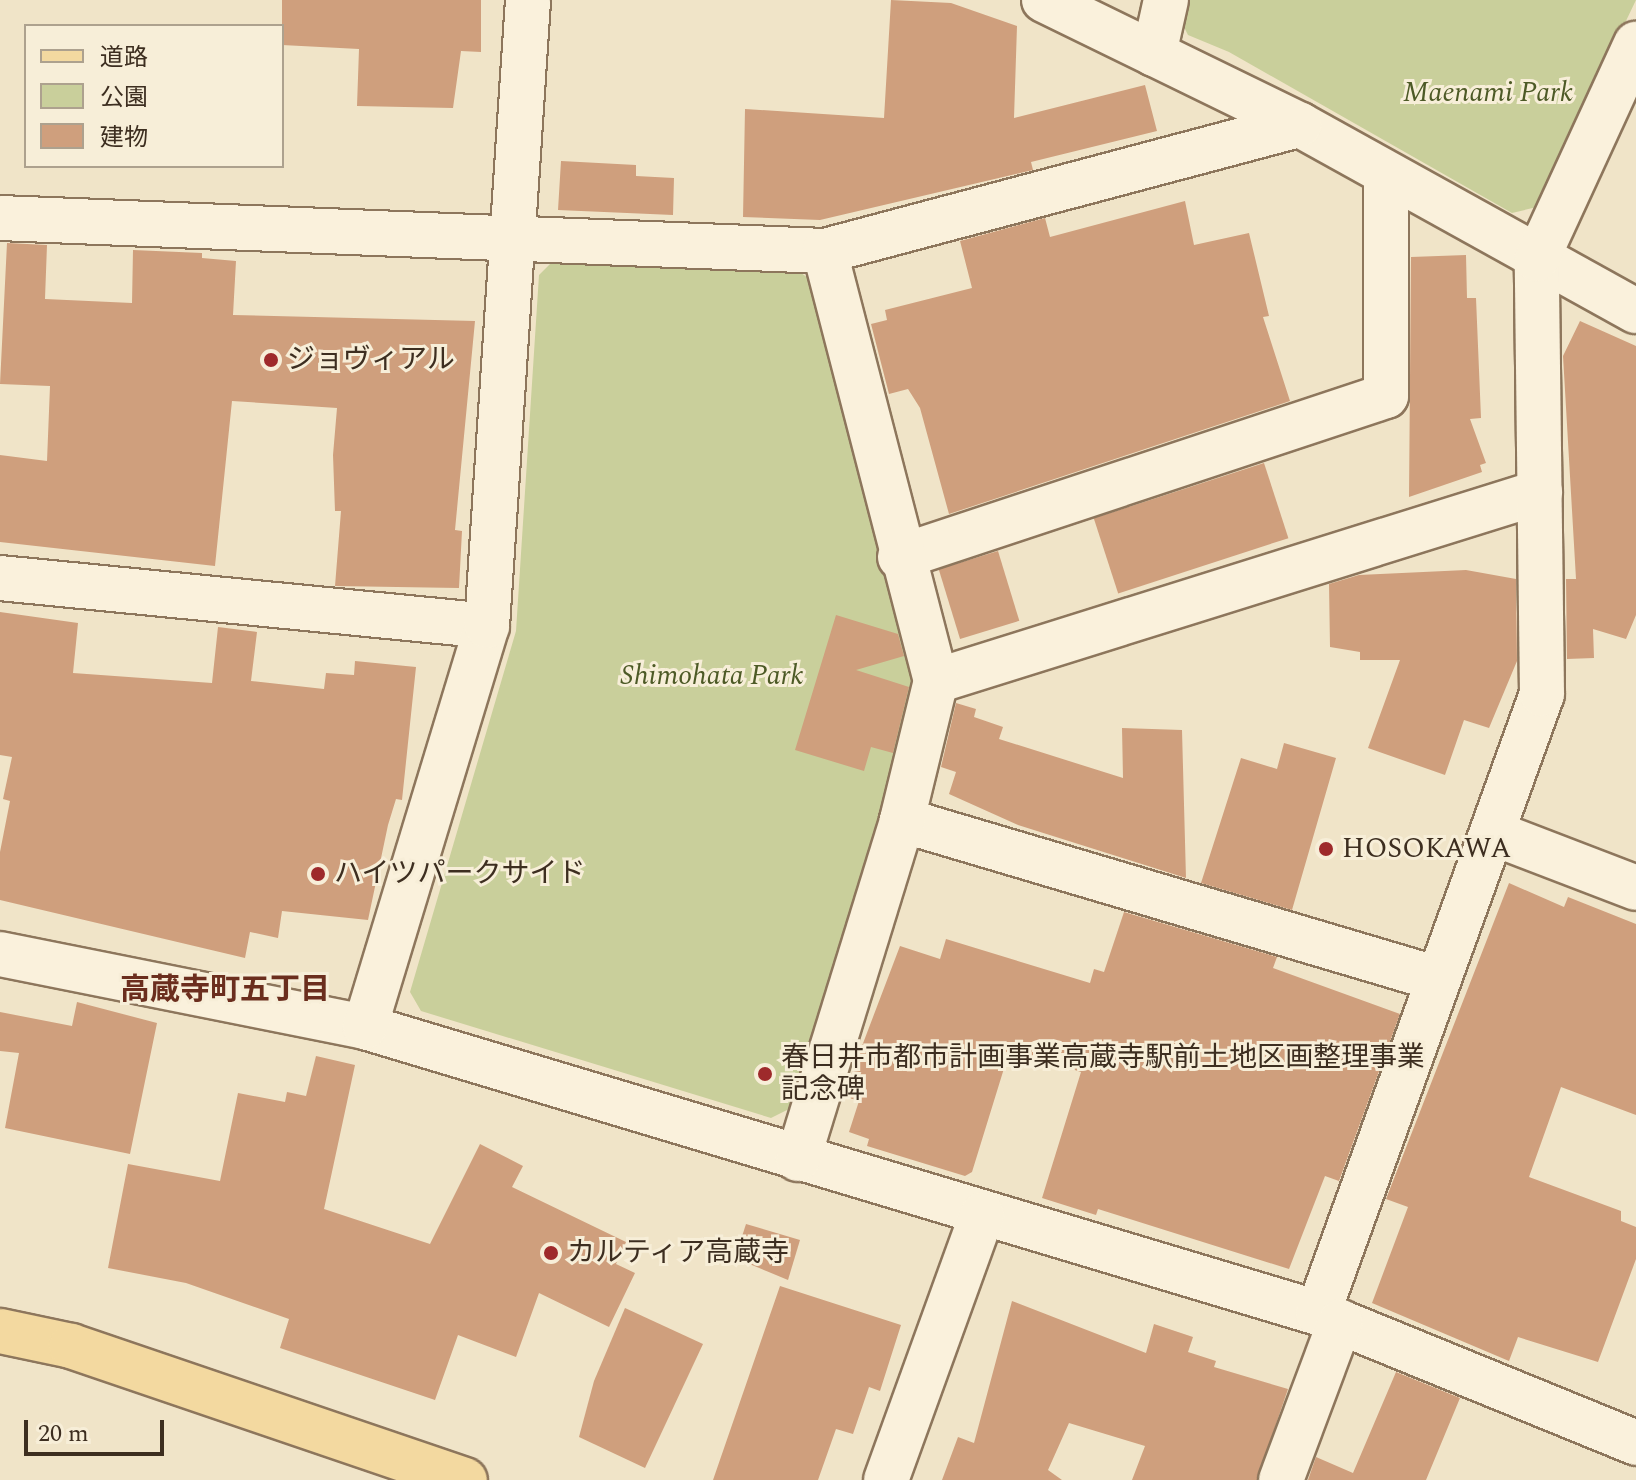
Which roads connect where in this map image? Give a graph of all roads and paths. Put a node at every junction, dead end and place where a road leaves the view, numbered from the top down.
1 (528, 0) edge
2 (1044, 0) edge
3 (1166, 0) edge
4 (1636, 44) edge
5 (1154, 54) junction
6 (1300, 125) junction
7 (1386, 175) junction
8 (0, 218) edge
9 (513, 236) junction
10 (825, 251) junction
11 (1537, 259) junction
12 (1636, 311) edge
13 (1540, 492) junction
14 (900, 557) junction
15 (0, 578) edge
16 (487, 626) junction
17 (936, 681) junction
18 (902, 820) junction
19 (1493, 833) junction
20 (1636, 888) edge
21 (0, 954) edge
22 (1438, 979) junction
23 (365, 1027) junction
24 (798, 1159) junction
25 (982, 1215) junction
26 (1329, 1317) junction
27 (0, 1331) edge
28 (1636, 1443) edge
29 (465, 1480) edge
30 (886, 1480) edge
31 (1281, 1480) edge

1 - 9 street
2 - 5 street
3 - 5 street
4 - 11 street
5 - 6 street
6 - 7 street
6 - 10 street
7 - 11 street
7 - 14 street
8 - 9 street
9 - 10 street
9 - 16 street
10 - 14 street
11 - 12 street
11 - 13 street
13 - 17 street
13 - 19 street
14 - 17 street
15 - 16 street
16 - 23 street
17 - 18 street
18 - 22 street
18 - 24 street
19 - 20 street
19 - 22 street
21 - 23 street
22 - 26 street
23 - 24 street
24 - 25 street
25 - 26 street
25 - 30 street
26 - 28 street
26 - 31 street
27 - 29 main road

